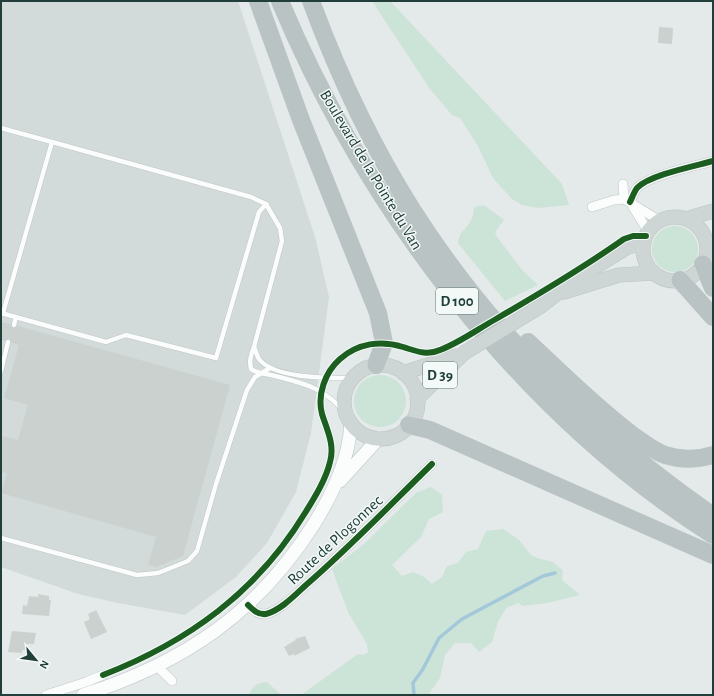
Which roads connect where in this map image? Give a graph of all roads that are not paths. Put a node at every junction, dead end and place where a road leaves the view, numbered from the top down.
1 (258, 1) edge
2 (280, 1) edge
3 (311, 1) edge
4 (1, 128) edge
5 (52, 142) junction
6 (713, 161) edge
7 (623, 184) dead end
8 (627, 201) junction
9 (266, 204) junction
10 (592, 207) dead end
11 (713, 211) edge
12 (686, 219) junction
13 (660, 221) junction
14 (646, 236) junction
15 (709, 237) edge
16 (703, 264) junction
17 (654, 273) junction
18 (680, 280) junction
19 (466, 284) junction
20 (713, 288) edge
21 (556, 295) junction
22 (2, 313) edge
23 (16, 317) junction
24 (713, 317) edge
25 (14, 325) dead end
26 (8, 342) dead end
27 (254, 347) junction
28 (464, 353) junction
29 (376, 365) junction
30 (270, 368) junction
31 (1, 371) edge
32 (403, 372) junction
33 (259, 374) junction
34 (353, 378) junction
35 (418, 398) junction
36 (348, 418) junction
37 (410, 425) junction
38 (379, 438) junction
39 (713, 455) edge
40 (432, 464) dead end
41 (335, 487) junction
42 (713, 516) edge
43 (713, 535) edge
44 (1, 538) edge
45 (713, 555) edge
46 (248, 605) junction
47 (157, 666) junction
48 (103, 675) dead end
49 (172, 681) dead end
50 (46, 695) edge
51 (83, 695) edge

1 - 29 highway
2 - 43 highway, Boulevard de la Pointe du Van / D 100
3 - 19 highway, Boulevard de la Pointe du Van / D 100
4 - 5 lane
5 - 9 lane
5 - 22 lane
6 - 8 street
7 - 8 street
8 - 10 street
8 - 13 street
8 - 14 street
9 - 23 lane
9 - 27 lane
11 - 12 main road
12 - 13 main road
12 - 15 main road
13 - 14 main road
14 - 17 main road
14 - 21 main road, D 39
15 - 16 main road
16 - 18 main road
16 - 20 highway
17 - 18 main road
17 - 21 main road, D 39
18 - 24 highway
19 - 39 highway, D 100
19 - 42 highway, Boulevard de la Pointe du Van / D 100
21 - 28 main road, D 39, bridge
22 - 23 lane
23 - 25 lane
26 - 31 lane
27 - 30 lane
27 - 33 lane
28 - 32 main road, D 39
28 - 35 main road, D 39
29 - 32 main road
29 - 34 main road
30 - 33 lane
30 - 34 lane
32 - 35 main road
33 - 36 lane
33 - 44 lane
34 - 36 main road
35 - 37 main road
36 - 38 main road
36 - 41 main road, Route de Plogonnec
37 - 38 main road
37 - 45 highway
38 - 41 main road, Route de Plogonnec
40 - 46 street, Route de Plogonnec
41 - 46 main road, Route de Plogonnec
46 - 47 main road, Route de Plogonnec
47 - 49 street
47 - 51 main road, Route de Plogonnec
48 - 50 street

